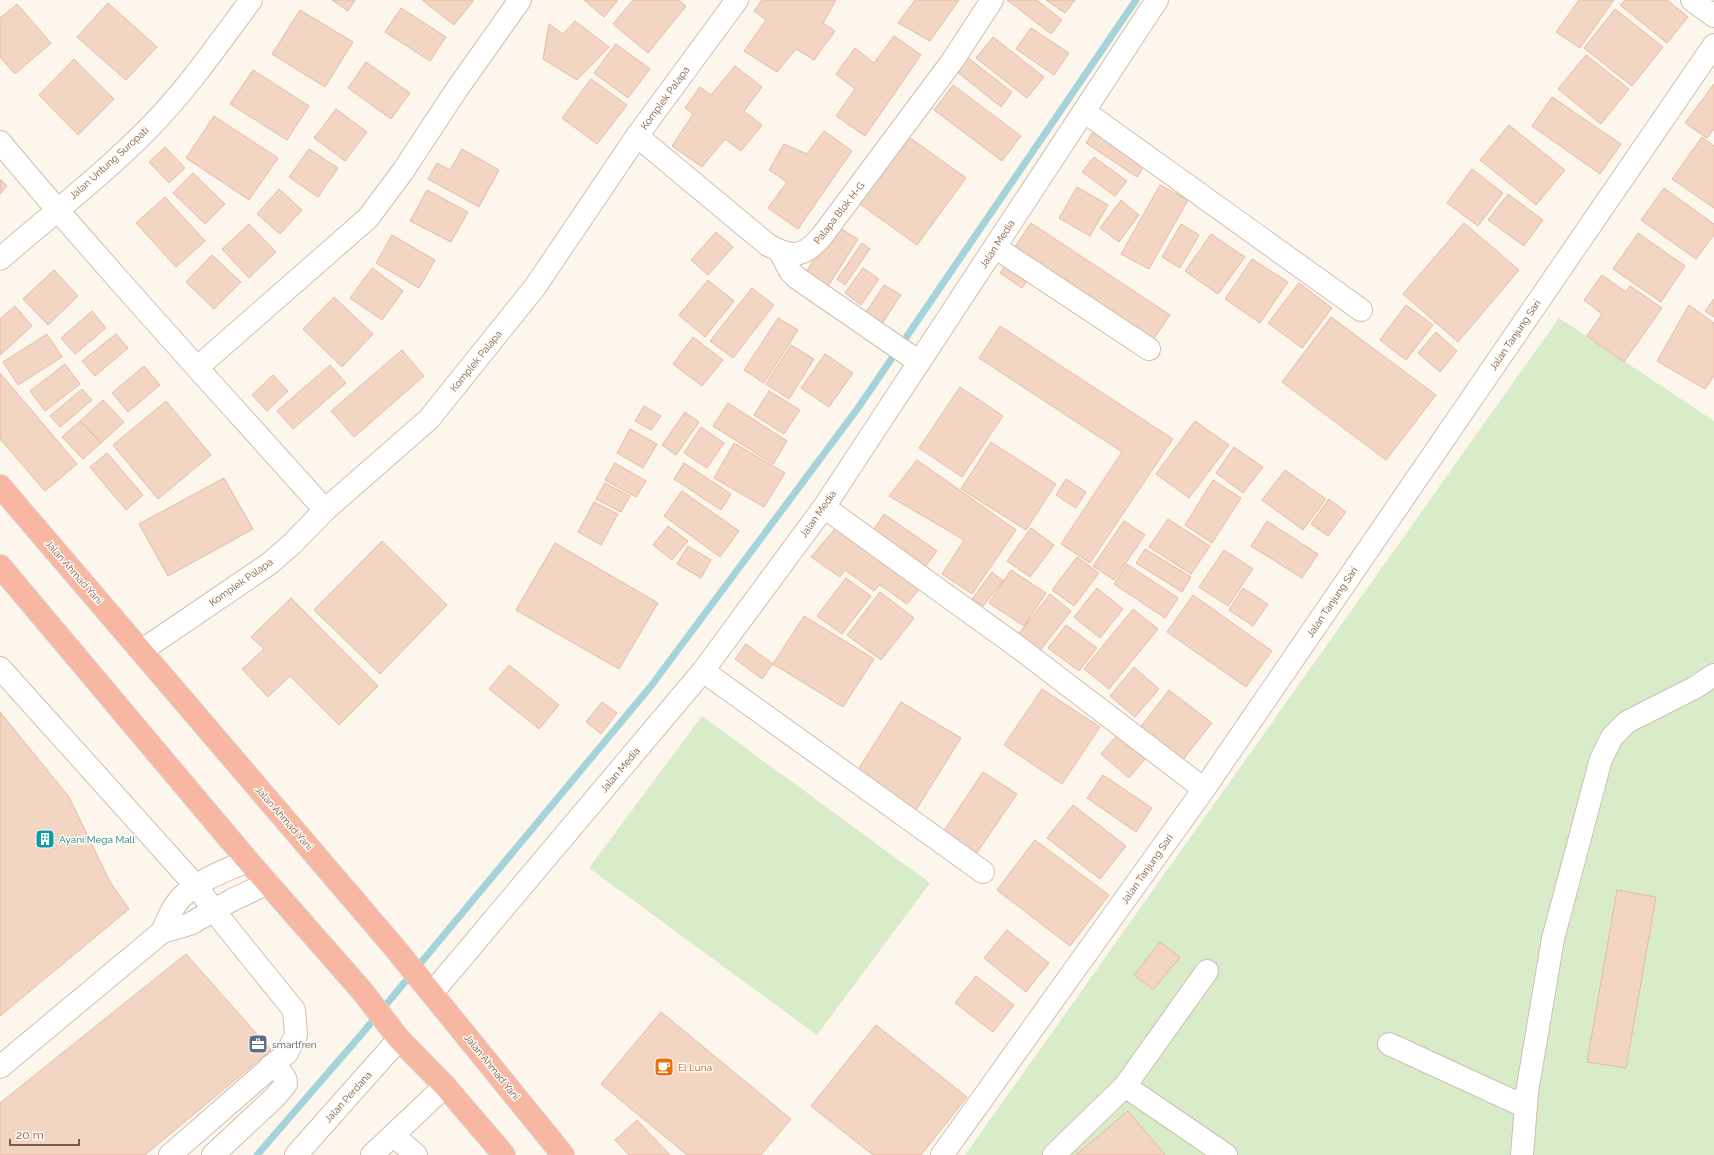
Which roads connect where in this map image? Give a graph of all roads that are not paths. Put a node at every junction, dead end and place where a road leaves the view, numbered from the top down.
1 (251, 0) edge
2 (520, 0) edge
3 (737, 0) edge
4 (992, 0) edge
5 (1157, 0) edge
6 (1692, 0) edge
7 (1714, 16) edge
8 (1714, 45) edge
9 (1085, 112) junction
10 (637, 136) junction
11 (0, 142) edge
12 (57, 210) junction
13 (996, 247) junction
14 (780, 252) junction
15 (0, 259) edge
16 (1361, 310) dead end
17 (1148, 349) dead end
18 (919, 362) junction
19 (198, 367) junction
20 (0, 486) edge
21 (824, 506) junction
22 (325, 510) junction
23 (0, 566) edge
24 (141, 651) junction
25 (0, 668) edge
26 (703, 671) junction
27 (1714, 675) edge
28 (1204, 789) junction
29 (248, 861) junction
30 (983, 872) dead end
31 (268, 883) junction
32 (196, 886) junction
33 (214, 911) junction
34 (162, 932) junction
35 (1207, 971) dead end
36 (428, 989) junction
37 (396, 1035) junction
38 (1389, 1044) dead end
39 (271, 1066) junction
40 (0, 1067) edge
41 (445, 1086) junction
42 (1125, 1086) junction
43 (1526, 1107) junction
44 (393, 1135) junction
45 (180, 1152) edge
46 (213, 1155) edge
47 (296, 1155) edge
48 (372, 1155) edge
49 (416, 1155) edge
50 (504, 1155) edge
51 (563, 1155) edge
52 (942, 1155) edge
53 (1054, 1155) edge
54 (1226, 1155) edge
55 (1522, 1155) edge

1 - 12 street, Jalan Untung Suropati
2 - 19 street
3 - 10 street, Komplek Palapa
4 - 14 street, Palapa Blok H-G
5 - 9 street, Jalan Media
6 - 7 street
8 - 28 street, Jalan Tanjung Sari
9 - 13 street, Jalan Media
9 - 16 street
10 - 14 street, Palapa Blok H-G
10 - 22 street, Komplek Palapa
11 - 12 street
12 - 15 street, Jalan Untung Suropati
12 - 19 street
13 - 17 street
13 - 18 street, Jalan Media
14 - 18 street
18 - 21 street, Jalan Media
19 - 22 street
20 - 24 highway, Jalan Ahmad Yani
21 - 26 street, Jalan Media
21 - 28 street
22 - 24 street, Komplek Palapa
23 - 29 highway
24 - 36 highway, Jalan Ahmad Yani
25 - 32 street
26 - 30 street
26 - 36 street, Jalan Media
27 - 43 street
28 - 52 street, Jalan Tanjung Sari
29 - 31 highway
29 - 32 street
31 - 33 street
31 - 37 highway
32 - 33 street
32 - 34 street
33 - 34 street
33 - 39 street
34 - 40 street
35 - 42 street
36 - 51 highway, Jalan Ahmad Yani
37 - 41 highway
37 - 47 street, Jalan Perdana
38 - 43 street
39 - 45 street
39 - 46 street
41 - 44 street
41 - 50 highway
42 - 53 street
42 - 54 street
43 - 55 street
44 - 48 street
44 - 49 street

